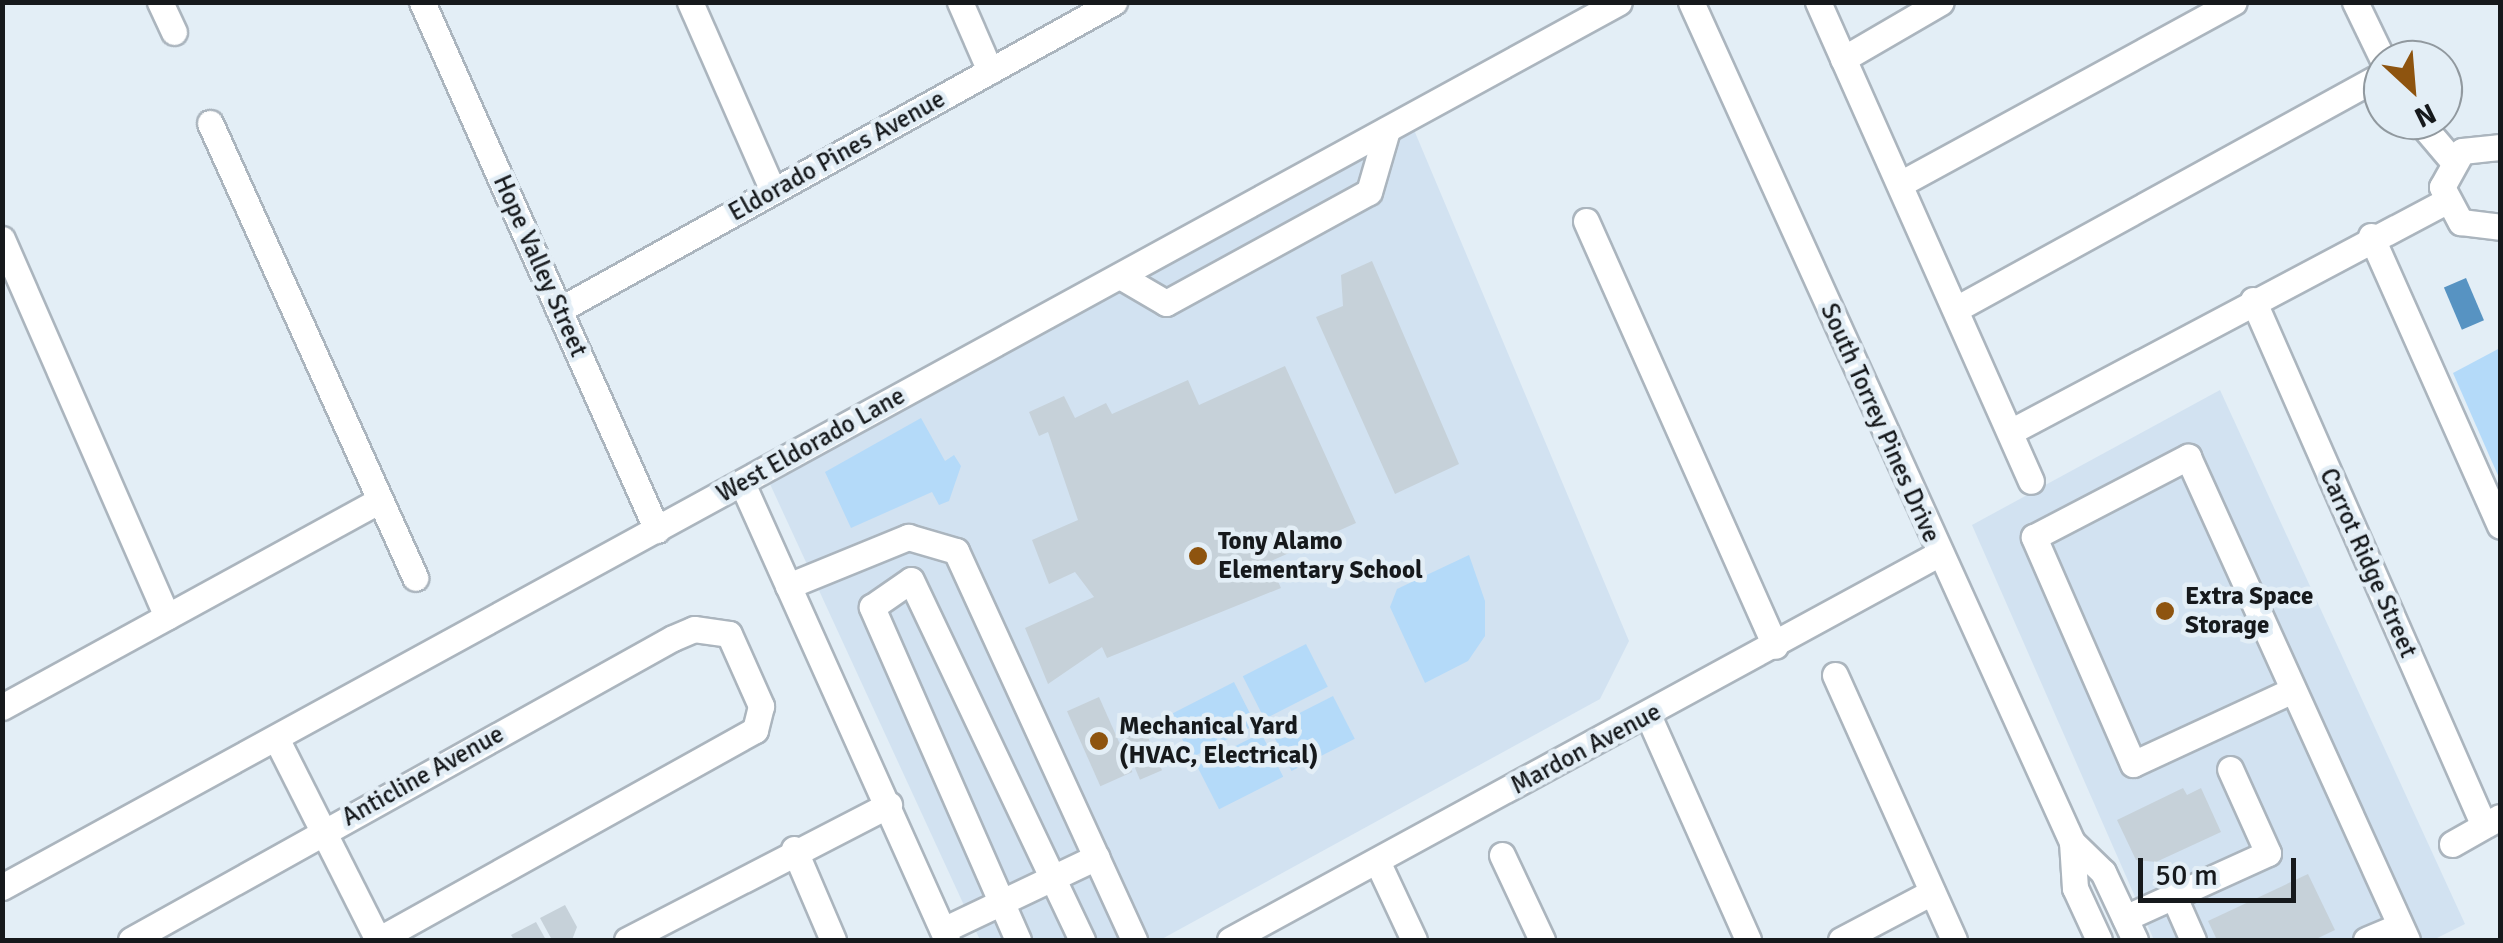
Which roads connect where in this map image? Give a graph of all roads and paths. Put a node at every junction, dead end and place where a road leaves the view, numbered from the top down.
1 (160, 2) edge
2 (422, 2) edge
3 (690, 2) edge
4 (960, 2) edge
5 (1114, 2) edge
6 (1620, 2) edge
7 (1691, 2) edge
8 (1818, 2) edge
9 (1941, 2) edge
10 (2234, 2) edge
11 (2355, 2) edge
12 (174, 32) dead end
13 (2373, 40) edge
14 (1844, 59) junction
15 (990, 71) junction
16 (2363, 85) edge
17 (210, 123) dead end
18 (1388, 130) junction
19 (2435, 140) edge
20 (2500, 147) edge
21 (2452, 160) junction
22 (1900, 184) junction
23 (774, 191) junction
24 (2445, 202) junction
25 (1586, 221) dead end
26 (2500, 227) edge
27 (2371, 236) junction
28 (2, 239) edge
29 (1120, 276) junction
30 (2253, 300) junction
31 (559, 310) junction
32 (1956, 310) junction
33 (2010, 432) junction
34 (2031, 481) dead end
35 (742, 483) junction
36 (379, 501) junction
37 (2500, 526) edge
38 (657, 530) junction
39 (875, 547) junction
40 (1940, 554) junction
41 (415, 578) dead end
42 (788, 586) junction
43 (894, 587) junction
44 (167, 617) junction
45 (1775, 646) junction
46 (1834, 675) dead end
47 (2293, 690) junction
48 (2, 707) edge
49 (1648, 715) junction
50 (277, 740) junction
51 (2230, 769) dead end
52 (889, 805) junction
53 (2492, 822) edge
54 (324, 831) junction
55 (2072, 842) junction
56 (2452, 844) dead end
57 (794, 849) junction
58 (1502, 855) dead end
59 (1097, 857) junction
60 (1378, 861) junction
61 (1054, 878) junction
62 (2, 887) edge
63 (1932, 892) junction
64 (2174, 896) junction
65 (999, 903) junction
66 (2130, 929) edge
67 (2403, 933) edge
68 (945, 935) edge
69 (130, 940) edge
70 (378, 940) edge
71 (627, 940) edge
72 (834, 940) edge
73 (1018, 940) edge
74 (1082, 940) edge
75 (1134, 940) edge
76 (1230, 940) edge
77 (1414, 940) edge
78 (1542, 940) edge
79 (1748, 940) edge
80 (1841, 940) edge
81 (1954, 940) edge
82 (2098, 940) edge
83 (2193, 940) edge
84 (2366, 940) edge

1 - 12 street
2 - 31 street, Hope Valley Street
3 - 23 street
4 - 15 street
5 - 15 street, Eldorado Pines Avenue
6 - 18 street, West Eldorado Lane
7 - 40 street, South Torrey Pines Drive
8 - 14 street
9 - 14 street
10 - 22 street
11 - 13 street
14 - 22 street
15 - 23 street, Eldorado Pines Avenue
16 - 32 street
17 - 36 street
18 - 29 street, West Eldorado Lane
18 - 29 street
19 - 21 street
20 - 21 street
21 - 24 street
22 - 32 street
23 - 31 street, Eldorado Pines Avenue
24 - 26 street
24 - 27 street
25 - 45 street
27 - 30 street
27 - 37 street
28 - 44 street
29 - 35 street, West Eldorado Lane
30 - 33 street
30 - 53 street, Carrot Ridge Street
31 - 38 street, Hope Valley Street
32 - 33 street
33 - 34 street
35 - 38 street, West Eldorado Lane
35 - 42 street
36 - 41 street
36 - 44 street
38 - 50 street, West Eldorado Lane
39 - 42 street
39 - 43 street
39 - 59 street
40 - 45 street, Mardon Avenue
40 - 55 street, South Torrey Pines Drive
42 - 52 street
43 - 61 street
43 - 65 street
44 - 48 street
45 - 49 street, Mardon Avenue
46 - 63 street
47 - 47 street
47 - 67 street
49 - 60 street, Mardon Avenue
49 - 79 street
50 - 54 street
50 - 62 street, West Eldorado Lane
51 - 64 street
52 - 57 street
52 - 68 street
53 - 56 street
54 - 69 street, Anticline Avenue
54 - 70 street
54 - 70 street, Anticline Avenue
55 - 66 street, South Torrey Pines Drive
55 - 82 street, South Torrey Pines Drive
57 - 71 street
57 - 72 street
58 - 78 street
59 - 61 street
59 - 75 street
60 - 76 street, Mardon Avenue
60 - 77 street
61 - 65 street
61 - 74 street
63 - 80 street
63 - 81 street
64 - 66 street
64 - 83 street
65 - 68 street
65 - 73 street
67 - 84 street

